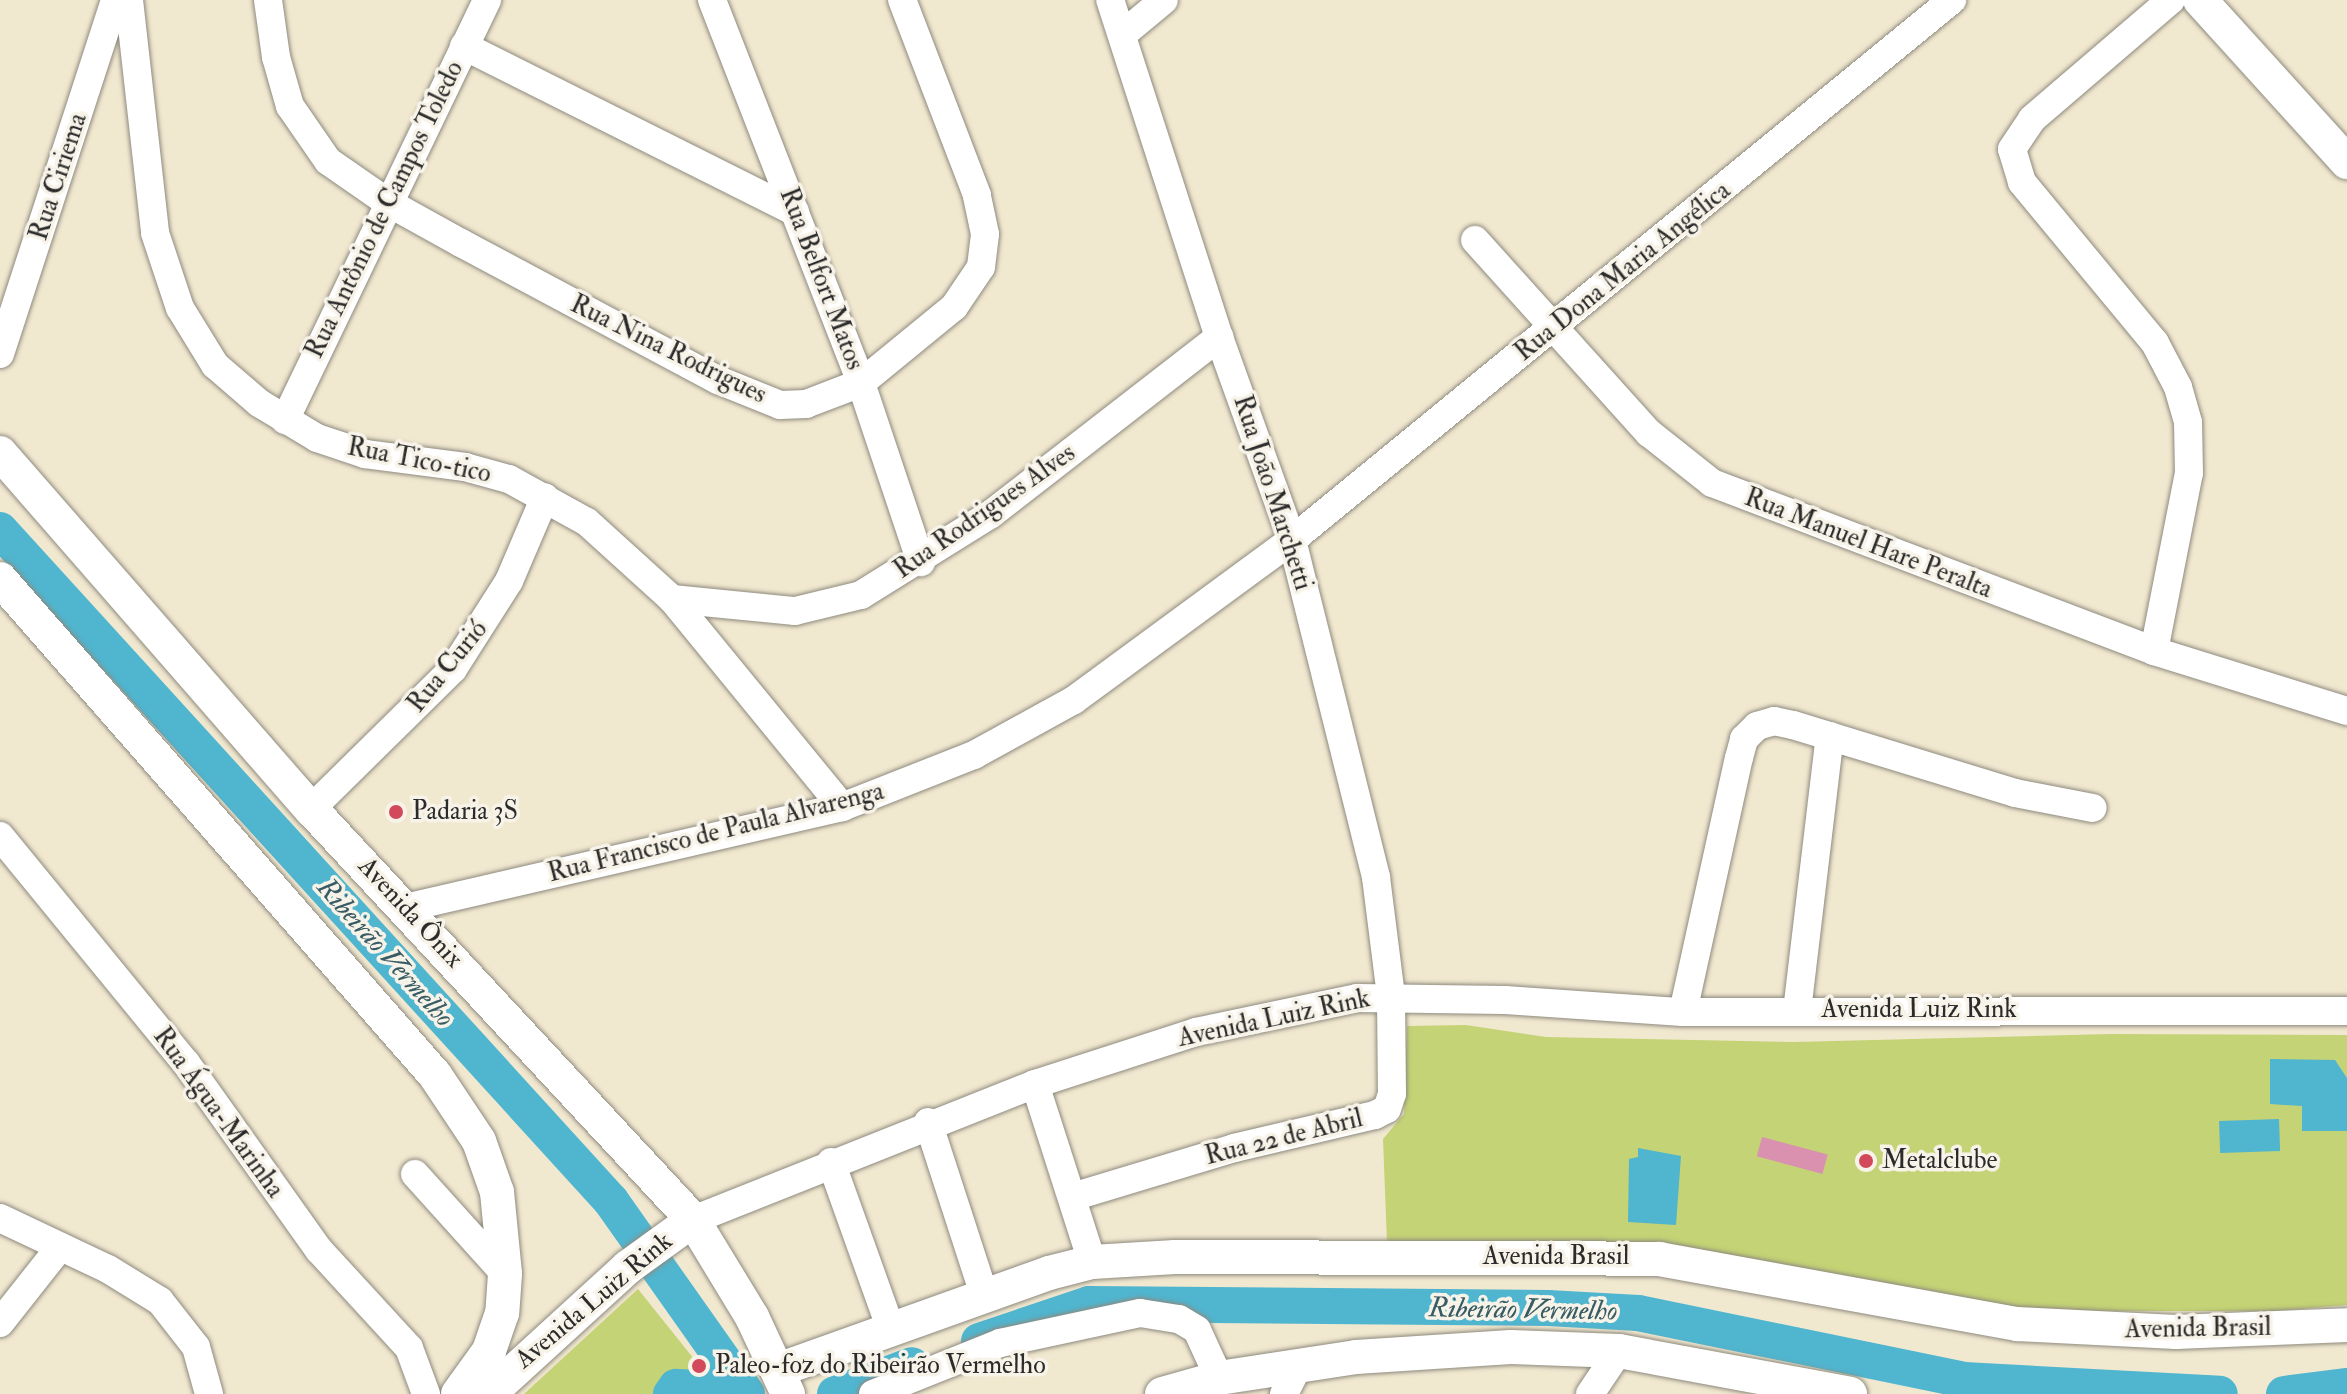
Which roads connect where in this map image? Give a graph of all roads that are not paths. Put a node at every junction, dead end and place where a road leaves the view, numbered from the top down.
1 (115, 0) edge
2 (129, 0) edge
3 (487, 0) edge
4 (712, 0) edge
5 (902, 0) edge
6 (1110, 0) edge
7 (1164, 0) edge
8 (1952, 0) edge
9 (2171, 0) edge
10 (2200, 0) edge
11 (273, 6) edge
12 (1123, 34) junction
13 (464, 46) junction
14 (2347, 162) edge
15 (387, 202) junction
16 (795, 212) junction
17 (1475, 240) dead end
18 (1552, 331) junction
19 (1219, 337) junction
20 (0, 354) edge
21 (861, 383) junction
22 (285, 420) junction
23 (0, 453) edge
24 (545, 497) junction
25 (1292, 540) junction
26 (921, 562) junction
27 (0, 579) edge
28 (672, 599) junction
29 (2154, 651) junction
30 (2347, 711) edge
31 (1830, 736) junction
32 (842, 807) junction
33 (2093, 808) dead end
34 (311, 809) junction
35 (0, 836) edge
36 (405, 908) junction
37 (1391, 996) junction
38 (1797, 1011) junction
39 (2347, 1011) edge
40 (1683, 1012) junction
41 (1035, 1084) junction
42 (928, 1122) junction
43 (831, 1162) junction
44 (415, 1174) dead end
45 (1072, 1197) junction
46 (0, 1218) edge
47 (693, 1220) junction
48 (60, 1247) junction
49 (1092, 1262) junction
50 (505, 1274) junction
51 (984, 1294) junction
52 (0, 1323) edge
53 (2347, 1325) edge
54 (890, 1327) junction
55 (1619, 1351) junction
56 (1219, 1378) junction
57 (1291, 1380) edge
58 (783, 1382) edge
59 (209, 1394) edge
60 (426, 1394) edge
61 (458, 1394) edge
62 (489, 1394) edge
63 (873, 1394) edge
64 (1162, 1394) edge
65 (1590, 1394) edge
66 (1850, 1394) edge

1 - 20 street, Rua Ciriema
2 - 22 street, Rua Tico-tico
3 - 13 street, Rua Antônio de Campos Toledo
4 - 16 street, Rua Belfort Matos
5 - 21 street, Rua Nina Rodrigues
6 - 12 street, Rua João Marchetti
7 - 12 street
8 - 18 street, Rua Dona Maria Angélica
9 - 29 street
10 - 14 main road
11 - 15 street, Rua Nina Rodrigues
12 - 19 street, Rua João Marchetti
13 - 15 street, Rua Antônio de Campos Toledo
13 - 16 street
15 - 21 street, Rua Nina Rodrigues
15 - 22 street, Rua Antônio de Campos Toledo
16 - 21 street, Rua Belfort Matos
17 - 18 street, Rua Manuel Hare Peralta
18 - 25 street, Rua Dona Maria Angélica
18 - 29 street, Rua Manuel Hare Peralta
19 - 25 street, Rua João Marchetti
19 - 26 street, Rua Rodrigues Alves
21 - 26 street, Rua Belfort Matos
22 - 24 street, Rua Tico-tico
23 - 34 main road, Avenida Ônix
24 - 28 street, Rua Tico-tico
24 - 34 street, Rua Curió
25 - 32 street, Rua Francisco de Paula Alvarenga
25 - 37 street, Rua João Marchetti
26 - 28 street, Rua Rodrigues Alves
27 - 50 main road
28 - 32 street, Rua Tico-tico
29 - 30 street, Rua Manuel Hare Peralta
31 - 33 street
31 - 38 street
31 - 40 street
32 - 36 street, Rua Francisco de Paula Alvarenga
34 - 36 main road, Avenida Ônix
35 - 60 street, Rua Água-Marinha
36 - 47 main road, Avenida Ônix
37 - 40 street, Avenida Luiz Rink
37 - 41 street, Avenida Luiz Rink
37 - 45 street, Rua 22 de Abril
38 - 39 street, Avenida Luiz Rink
38 - 40 street, Avenida Luiz Rink
41 - 42 street, Avenida Luiz Rink
41 - 45 street
42 - 43 street, Avenida Luiz Rink
42 - 51 street
43 - 47 street, Avenida Luiz Rink
43 - 54 street
44 - 50 street
45 - 49 street
46 - 48 street
47 - 58 main road, Avenida Ônix
47 - 62 main road, Avenida Luiz Rink
48 - 52 street
48 - 59 street
49 - 51 main road, Avenida Brasil
49 - 53 main road, Avenida Brasil
50 - 61 main road
51 - 54 main road, Avenida Brasil
54 - 58 main road, Avenida Brasil
55 - 57 main road
55 - 65 street
55 - 66 main road
56 - 57 main road
56 - 63 street
56 - 64 main road

